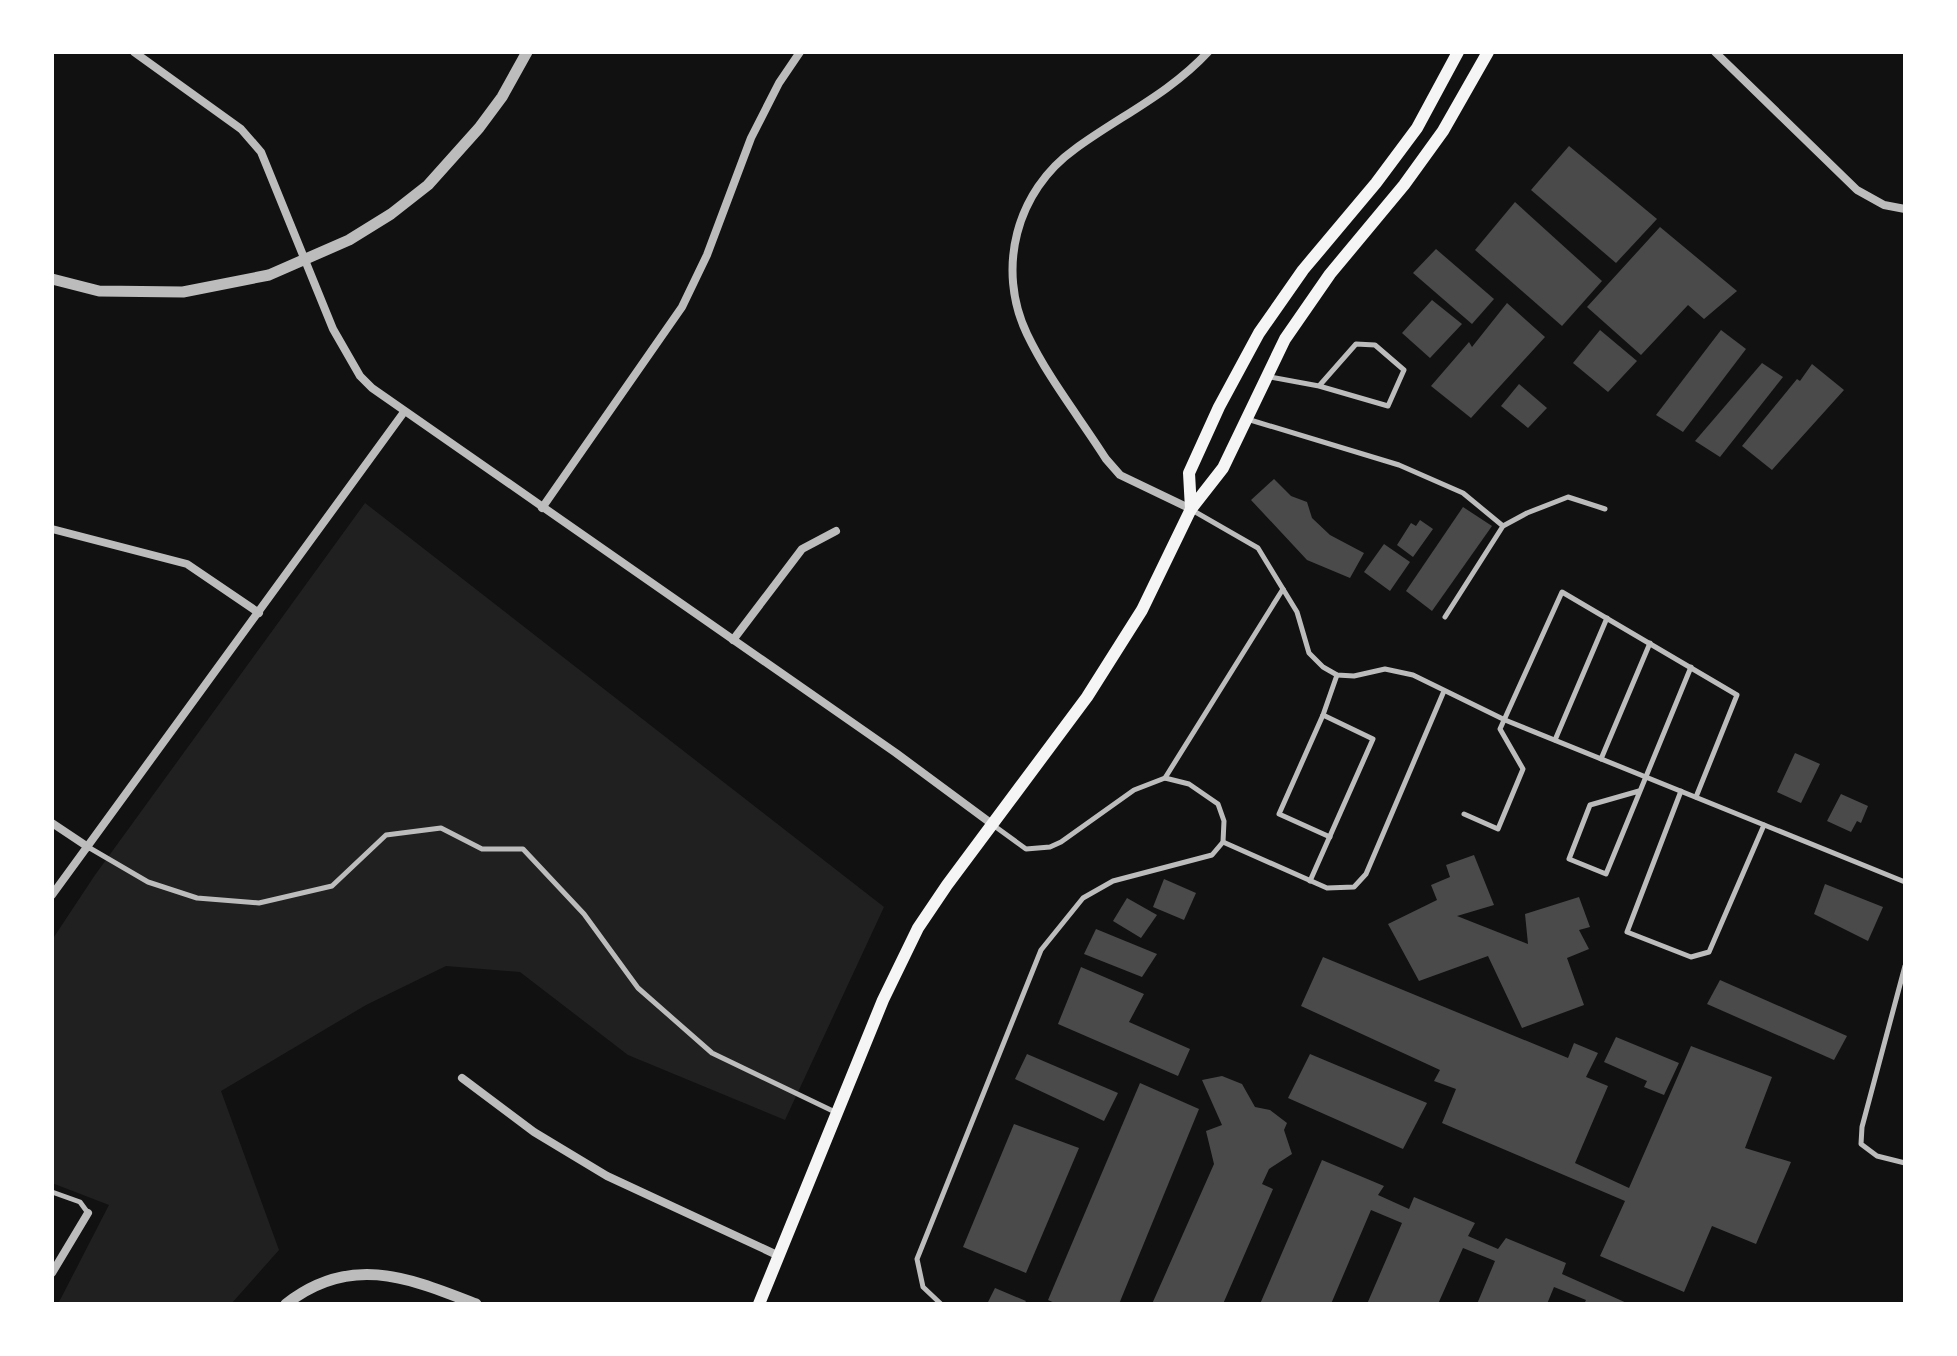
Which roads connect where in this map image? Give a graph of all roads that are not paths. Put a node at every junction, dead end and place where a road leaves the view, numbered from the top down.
1 (134, 52) edge
2 (527, 52) edge
3 (800, 52) edge
4 (1208, 52) edge
5 (1458, 52) edge
6 (1488, 52) edge
7 (1715, 52) edge
8 (1905, 209) edge
9 (306, 260) junction
10 (52, 279) edge
11 (1267, 376) junction
12 (1319, 386) junction
13 (404, 412) junction
14 (1246, 419) junction
15 (542, 508) junction
16 (1191, 509) junction
17 (1605, 509) dead end
18 (1503, 526) junction
19 (52, 529) edge
20 (836, 531) dead end
21 (1283, 589) junction
22 (259, 613) junction
23 (1445, 617) dead end
24 (1607, 618) junction
25 (733, 640) junction
26 (1650, 643) junction
27 (1691, 667) junction
28 (1337, 675) junction
29 (1444, 691) junction
30 (1323, 715) junction
31 (1505, 720) junction
32 (1555, 740) junction
33 (1601, 759) junction
34 (1645, 777) junction
35 (1165, 778) junction
36 (1639, 791) junction
37 (1681, 791) junction
38 (1696, 797) junction
39 (1464, 814) dead end
40 (52, 823) edge
41 (992, 824) junction
42 (1764, 825) junction
43 (1330, 837) junction
44 (1223, 842) junction
45 (88, 847) junction
46 (1310, 881) junction
47 (1905, 882) edge
48 (52, 895) edge
49 (1905, 966) edge
50 (462, 1078) dead end
51 (835, 1112) junction
52 (1905, 1163) edge
53 (52, 1192) edge
54 (88, 1213) joint
55 (777, 1255) junction
56 (52, 1273) edge
57 (286, 1304) edge
58 (476, 1304) edge
59 (759, 1304) edge
60 (941, 1304) edge

1 - 9 street
2 - 9 street
3 - 15 street
4 - 16 street
5 - 16 main road
6 - 11 main road
7 - 8 street
9 - 10 street
9 - 13 street
11 - 12 lane
11 - 14 main road
12 - 12 lane
13 - 15 street
13 - 22 street
14 - 16 main road
14 - 18 lane
15 - 25 street
16 - 21 lane
16 - 41 main road
17 - 18 lane
18 - 23 lane
19 - 22 street
20 - 25 street
21 - 28 lane
21 - 35 lane
22 - 45 street
24 - 26 lane
24 - 31 lane
24 - 32 lane
25 - 41 street
26 - 27 lane
26 - 33 lane
27 - 34 lane
27 - 38 lane
28 - 29 lane
28 - 30 lane
29 - 31 lane
29 - 46 lane
30 - 43 lane
30 - 43 lane
31 - 32 lane
31 - 39 lane
32 - 33 lane
33 - 34 lane
34 - 36 lane
34 - 37 lane
35 - 41 lane
35 - 44 lane
36 - 36 lane
37 - 38 lane
37 - 42 lane
38 - 42 lane
40 - 45 street
41 - 51 main road
42 - 47 lane
43 - 46 lane
44 - 46 lane
44 - 60 lane
45 - 48 street
45 - 51 lane
49 - 52 lane
50 - 55 street
51 - 55 main road
53 - 54 lane
54 - 56 street
55 - 59 main road
57 - 58 street

